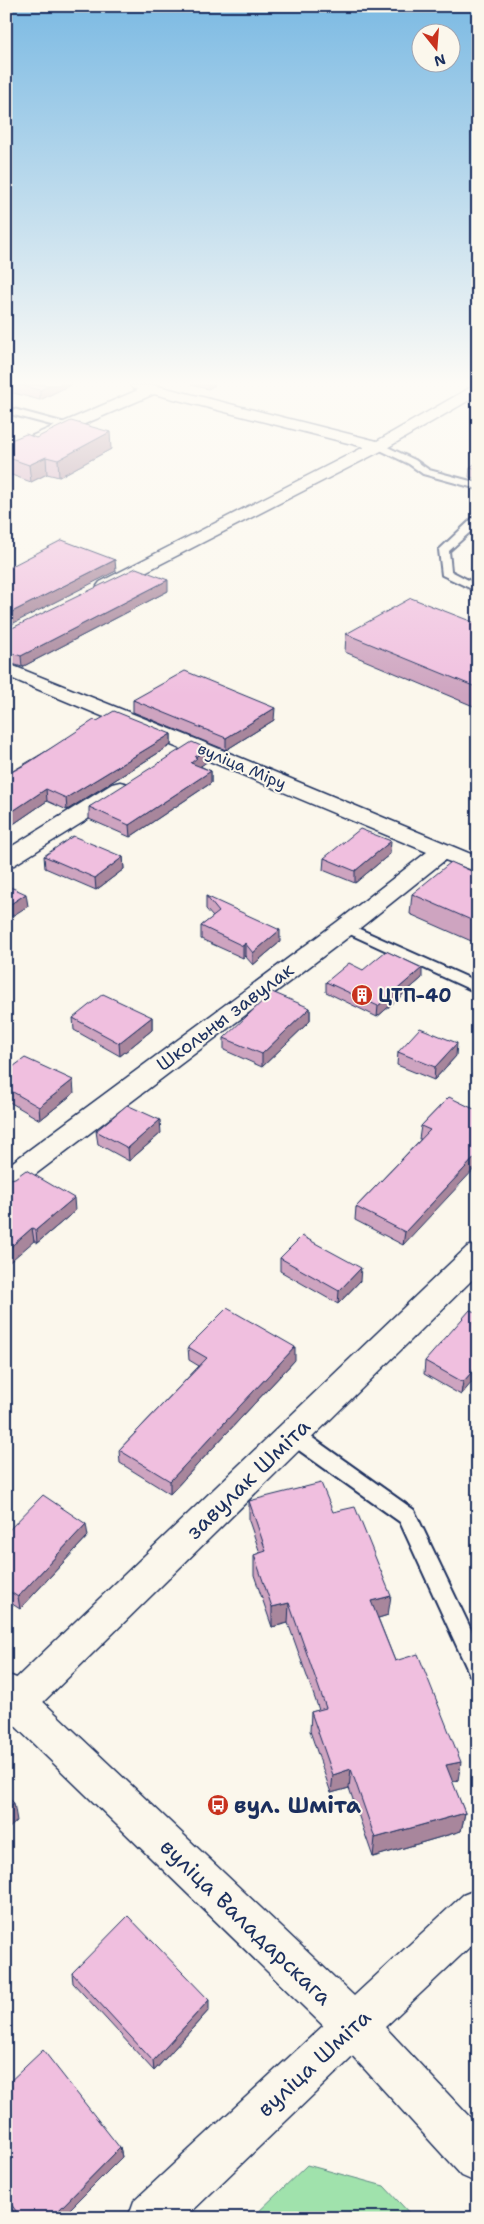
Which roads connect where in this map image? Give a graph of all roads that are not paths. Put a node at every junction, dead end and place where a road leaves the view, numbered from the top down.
1 (295, 489) edge
2 (478, 519) edge
3 (478, 589) edge
4 (95, 591) edge
5 (6, 669) edge
6 (191, 744) junction
7 (166, 760) edge
8 (140, 776) edge
9 (442, 851) junction
10 (6, 860) edge
11 (478, 865) edge
12 (346, 927) junction
13 (478, 988) edge
14 (6, 1182) edge
15 (478, 1255) edge
16 (293, 1435) junction
17 (478, 1668) edge
18 (12, 1696) edge
19 (478, 1910) edge
20 (354, 2026) junction
21 (478, 2160) edge
22 (151, 2218) edge

1 - 4 street
2 - 3 lane
5 - 6 street, вуліца Міру
6 - 7 street
6 - 9 street, вуліца Міру
8 - 10 street
9 - 11 street, вуліца Міру
9 - 12 street, Школьны завулак
12 - 13 lane
12 - 14 street, Школьны завулак
15 - 16 street, завулак Шміта
16 - 17 lane
16 - 18 street, завулак Шміта
18 - 20 street, вуліца Валадарскага
19 - 20 street, вуліца Шміта
20 - 21 street, вуліца Валадарскага
20 - 22 street, вуліца Шміта

